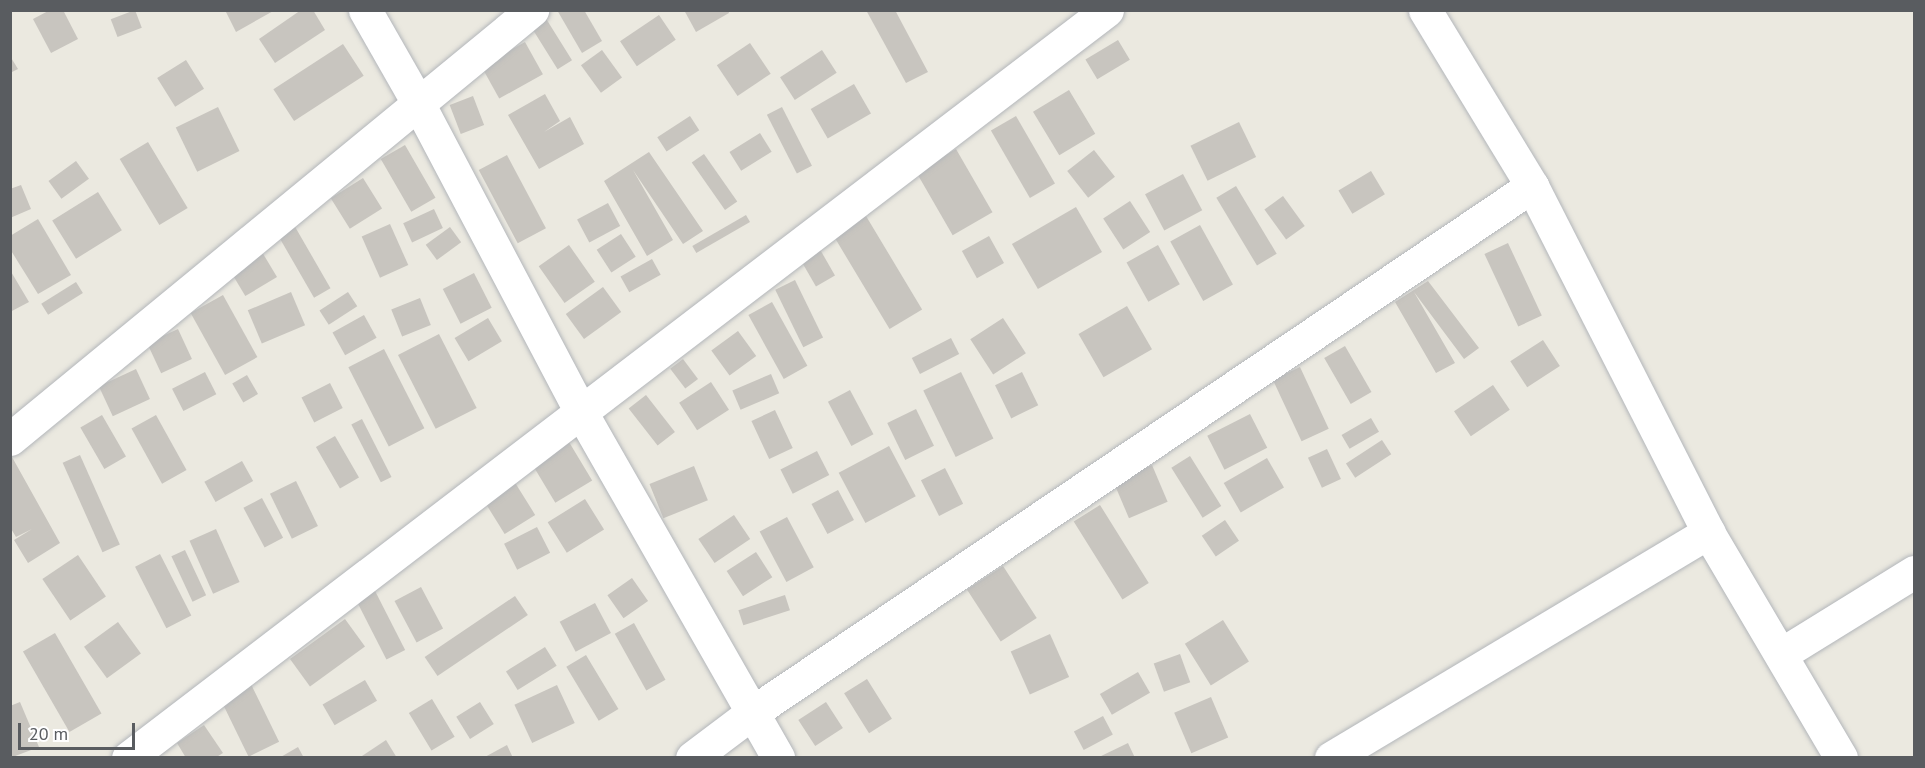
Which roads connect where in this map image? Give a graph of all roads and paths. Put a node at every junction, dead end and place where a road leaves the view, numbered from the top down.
1 (365, 10) edge
2 (532, 10) edge
3 (1107, 10) edge
4 (1425, 10) edge
5 (418, 103) junction
6 (1532, 186) junction
7 (581, 412) junction
8 (10, 439) edge
9 (1708, 532) junction
10 (1914, 572) edge
11 (1783, 653) junction
12 (753, 712) junction
13 (128, 758) edge
14 (692, 758) edge
15 (778, 758) edge
16 (1331, 758) edge
17 (1841, 758) edge

1 - 5 street
2 - 5 street
3 - 7 street
4 - 6 street
5 - 7 street
5 - 8 street
6 - 9 street
6 - 12 street
7 - 12 street
7 - 13 street
9 - 11 street
9 - 16 street
10 - 11 street
11 - 17 street
12 - 14 street
12 - 15 street

